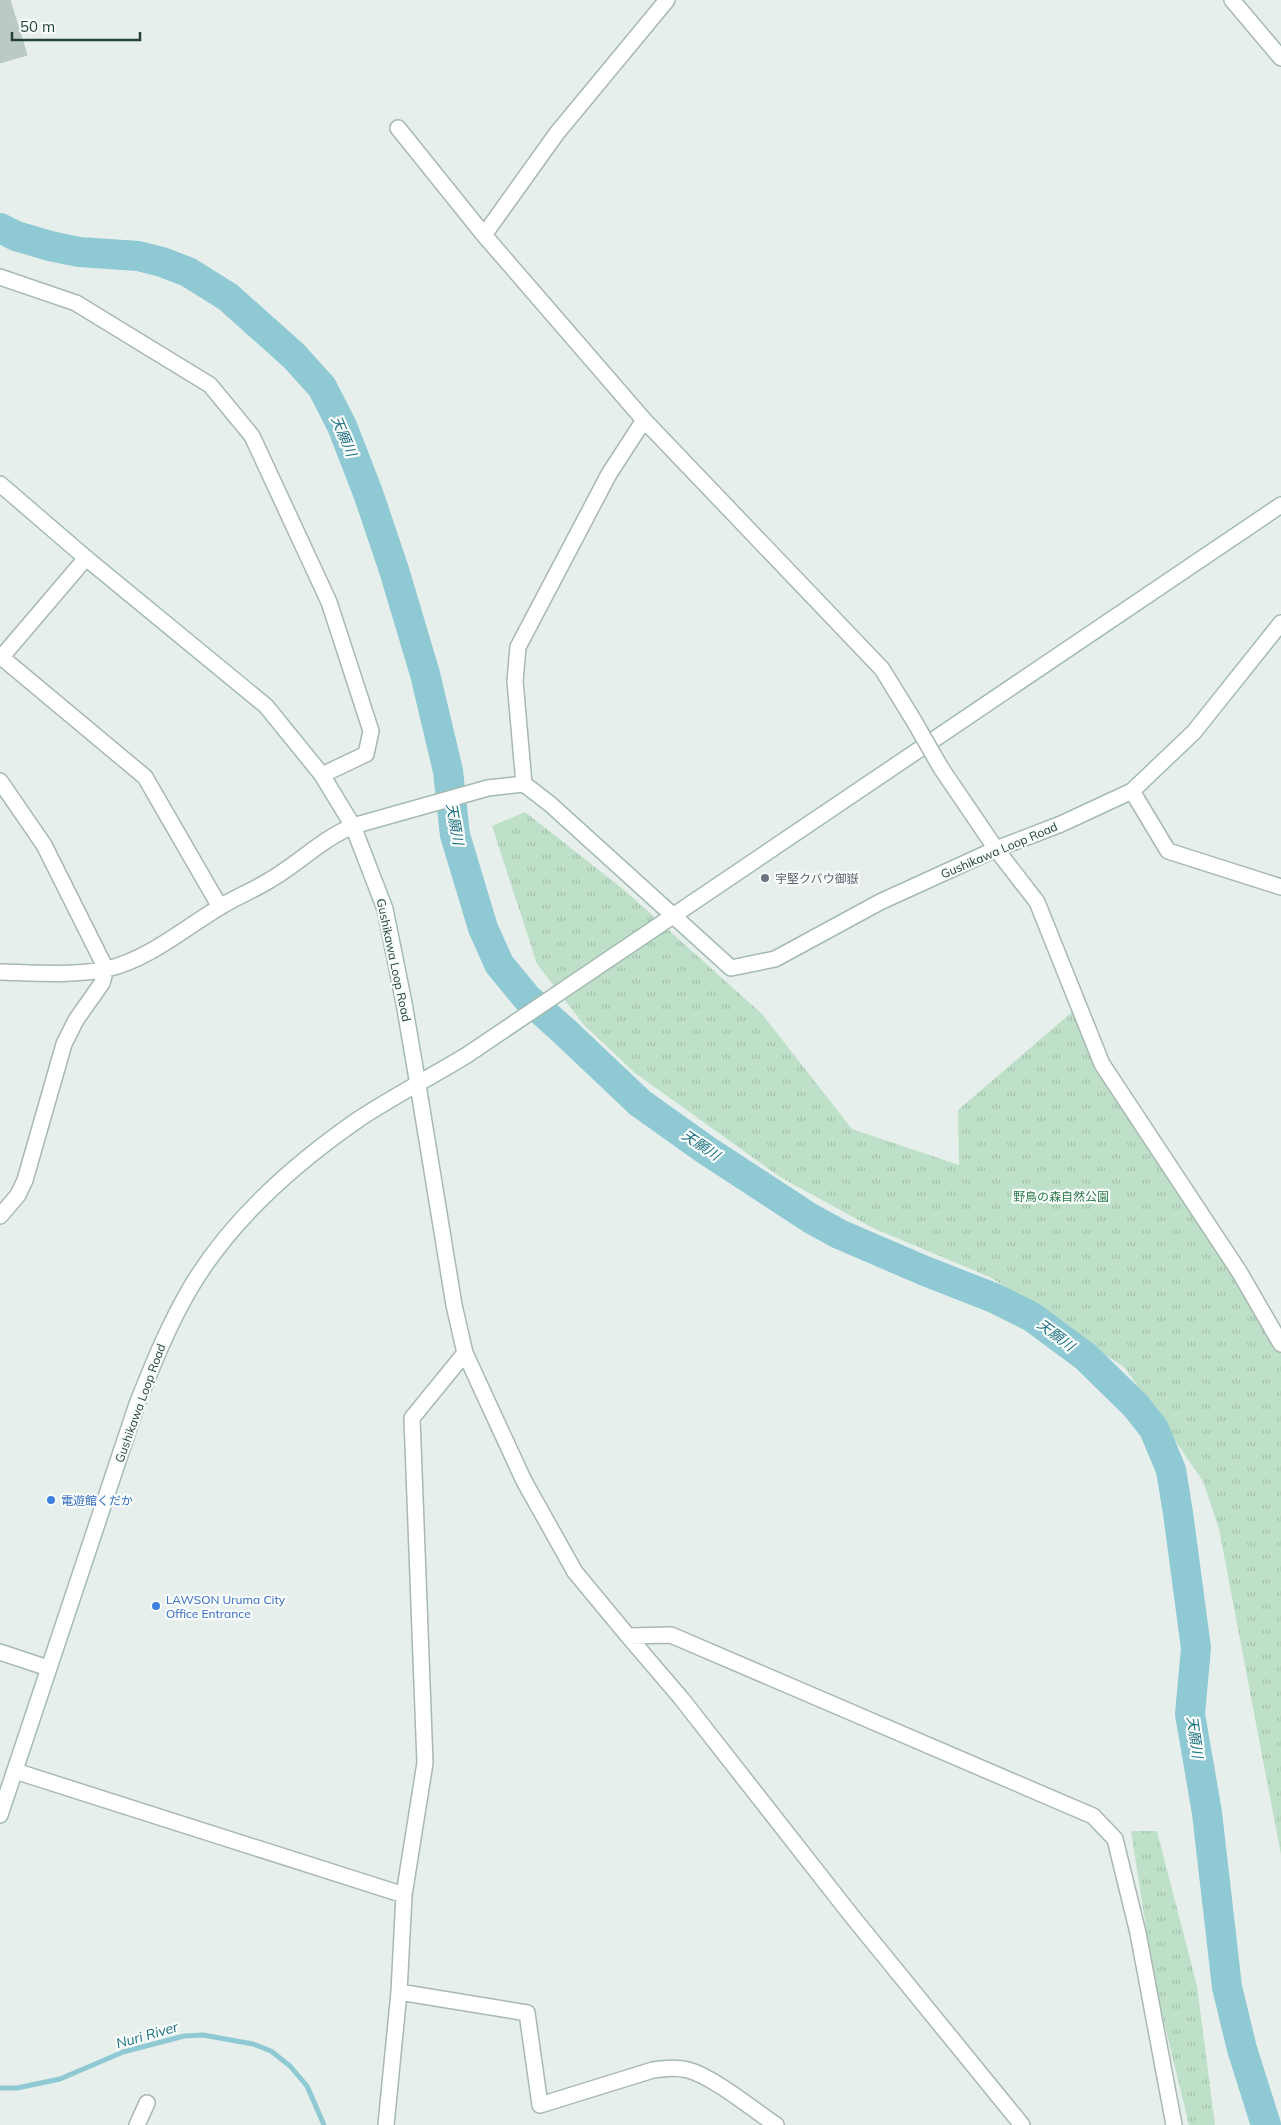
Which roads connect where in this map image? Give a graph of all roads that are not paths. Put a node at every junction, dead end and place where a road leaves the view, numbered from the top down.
1 (667, 0) edge
2 (1232, 0) edge
3 (1281, 58) edge
4 (398, 128) dead end
5 (484, 235) junction
6 (0, 277) edge
7 (644, 420) junction
8 (0, 484) edge
9 (1281, 505) edge
10 (86, 558) junction
11 (1281, 623) edge
12 (0, 657) edge
13 (322, 775) junction
14 (0, 781) edge
15 (524, 784) junction
16 (1132, 791) junction
17 (353, 826) junction
18 (996, 849) junction
19 (1281, 887) edge
20 (220, 907) junction
21 (673, 916) junction
22 (106, 969) junction
23 (0, 972) edge
24 (418, 1085) junction
25 (0, 1216) edge
26 (1281, 1344) edge
27 (466, 1353) junction
28 (628, 1636) junction
29 (0, 1652) edge
30 (48, 1668) junction
31 (15, 1771) junction
32 (0, 1815) edge
33 (404, 1895) junction
34 (399, 1992) junction
35 (147, 2103) dead end
36 (137, 2125) edge
37 (386, 2125) edge
38 (776, 2125) edge
39 (1022, 2125) edge
40 (1174, 2125) edge

1 - 5 street
2 - 3 street
4 - 5 street
5 - 7 street
6 - 13 street
7 - 15 street
7 - 18 street, bridge
8 - 10 street, Gushikawa Loop Road
9 - 21 street, Gushikawa Loop Road
10 - 12 street
10 - 13 street, Gushikawa Loop Road
11 - 16 street, Gushikawa Loop Road
12 - 20 street
13 - 17 street, Gushikawa Loop Road
14 - 22 street
15 - 17 street
15 - 21 street, Gushikawa Loop Road
16 - 18 street, Gushikawa Loop Road
16 - 19 street
17 - 20 street
17 - 24 street, Gushikawa Loop Road
18 - 21 street, Gushikawa Loop Road
18 - 26 street
20 - 22 street
21 - 24 street, Gushikawa Loop Road
22 - 23 street
22 - 25 street
24 - 27 street
24 - 30 street, Gushikawa Loop Road
27 - 28 street
27 - 33 street
28 - 39 street
28 - 40 street
29 - 30 street
30 - 31 street, Gushikawa Loop Road
31 - 32 street, Gushikawa Loop Road
31 - 33 street
33 - 34 street
34 - 37 street
34 - 38 street
35 - 36 street

